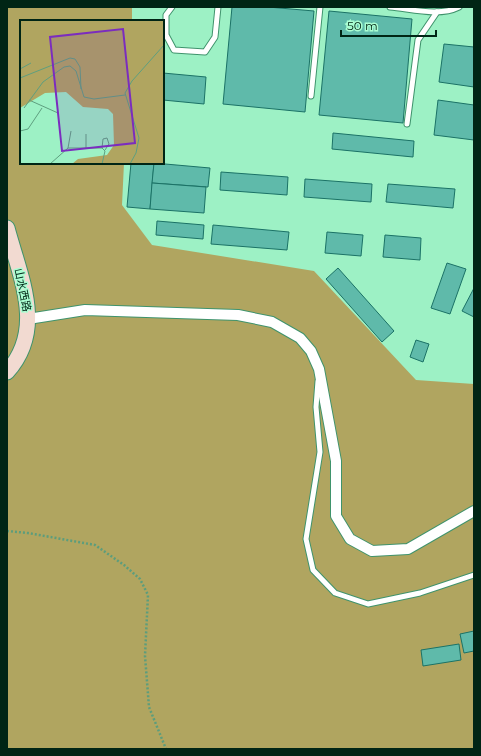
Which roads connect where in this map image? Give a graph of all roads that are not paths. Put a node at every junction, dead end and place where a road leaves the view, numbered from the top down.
1 (172, 7) edge
2 (218, 7) edge
3 (320, 7) edge
4 (390, 7) edge
5 (460, 7) edge
6 (437, 12) junction
7 (310, 96) dead end
8 (407, 124) dead end
9 (7, 228) edge
10 (28, 319) junction
11 (319, 369) junction
12 (7, 372) edge
13 (474, 511) edge
14 (474, 575) edge

1 - 2 lane
3 - 7 lane
4 - 6 lane
5 - 6 lane
6 - 8 lane
9 - 10 street, 山水西路
10 - 11 street
10 - 12 street, 山水西路
11 - 13 street
11 - 14 lane

